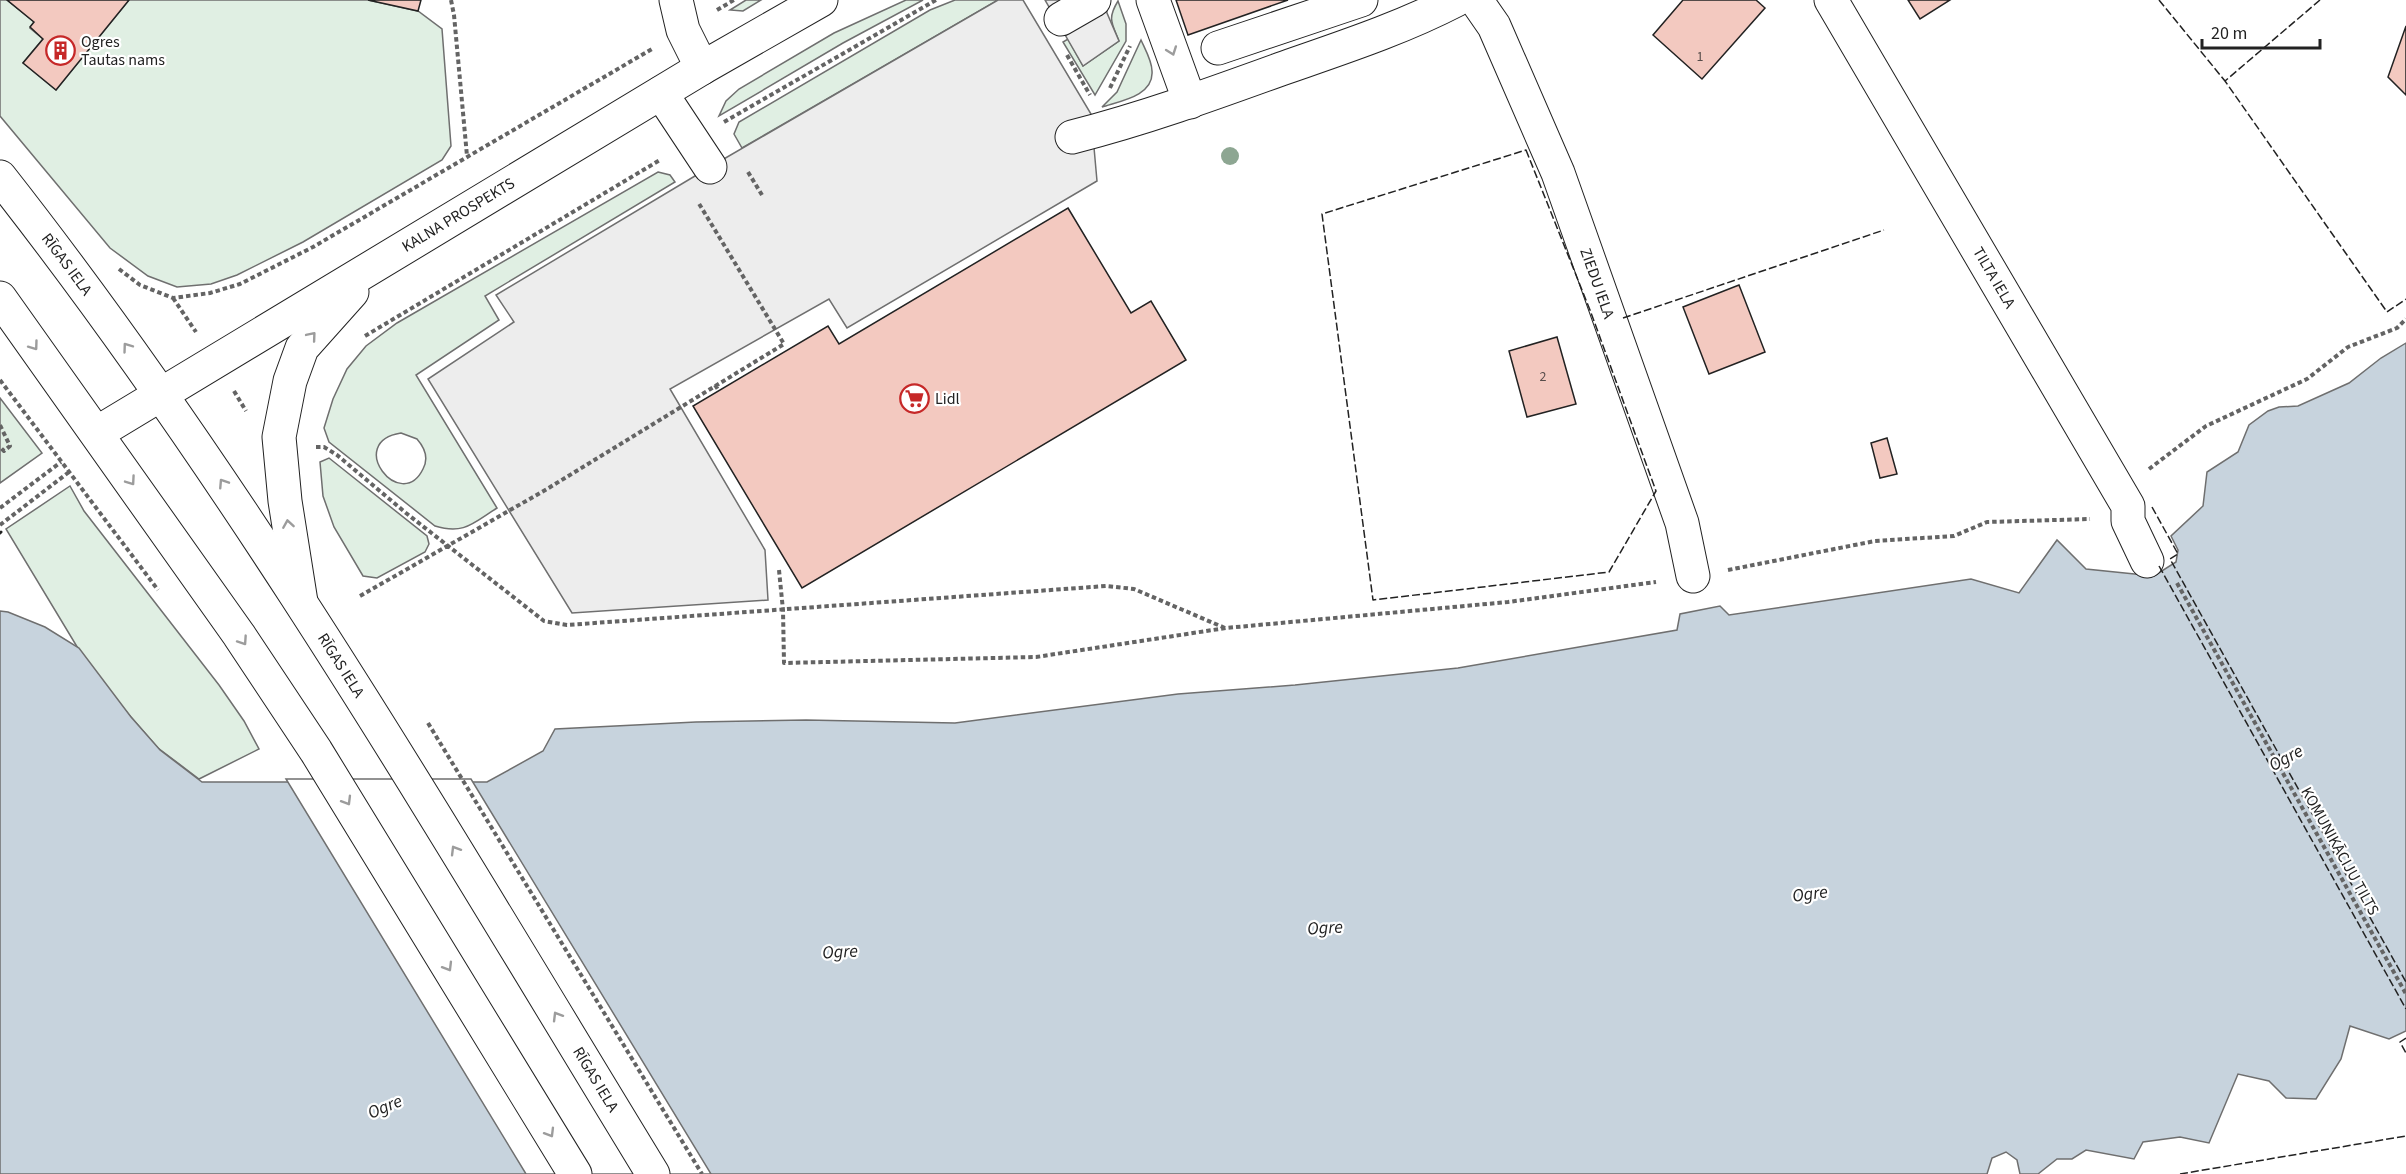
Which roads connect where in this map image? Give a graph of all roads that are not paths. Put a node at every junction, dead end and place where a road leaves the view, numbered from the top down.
1 (821, 0) edge
2 (1094, 0) edge
3 (1153, 0) edge
4 (1362, 0) edge
5 (1456, 0) edge
6 (1476, 0) edge
7 (1831, 0) edge
8 (679, 15) edge
9 (1061, 32) road end
10 (1375, 36) junction
11 (1218, 48) dead end
12 (702, 68) junction
13 (661, 93) junction
14 (1190, 102) junction
15 (1072, 137) dead end
16 (701, 154) road end
17 (0, 177) edge
18 (381, 262) junction
19 (0, 298) edge
20 (161, 394) junction
21 (97, 433) junction
22 (2146, 561) dead end
23 (1693, 576) road end
24 (301, 602) junction
25 (575, 1174) edge
26 (652, 1174) edge

1 - 12 main road, KALNA PROSPEKTS
2 - 9 main road
3 -> 14 main road
4 - 10 main road
4 - 11 main road
5 - 10 main road
6 - 23 main road, ZIEDU IELA
7 - 22 main road, TILTA IELA
8 - 12 main road
10 - 14 main road
12 - 13 main road, KALNA PROSPEKTS
13 - 16 main road
13 - 18 main road, KALNA PROSPEKTS
14 - 15 main road
20 -> 17 main road, RĪGAS IELA
18 - 20 main road, KALNA PROSPEKTS
24 -> 18 main road
19 -> 21 main road
20 - 21 main road, KALNA PROSPEKTS
24 -> 20 main road, RĪGAS IELA
21 -> 25 main road
26 -> 24 main road, RĪGAS IELA

